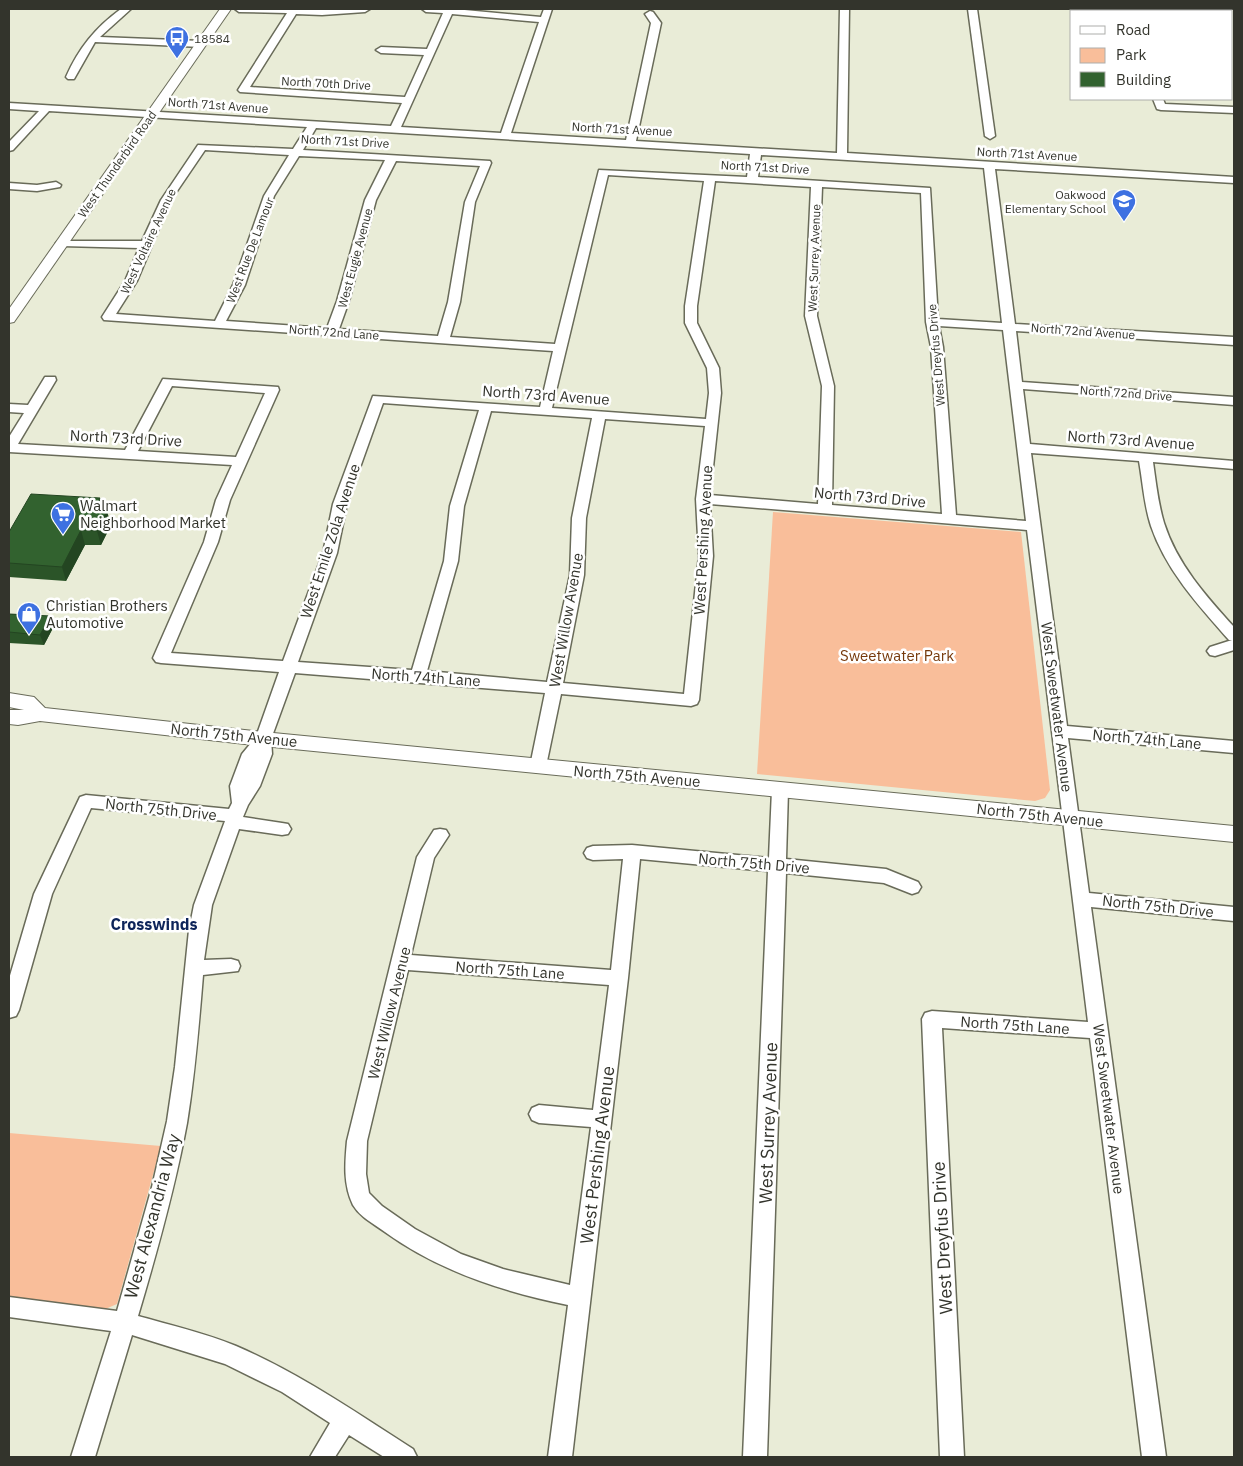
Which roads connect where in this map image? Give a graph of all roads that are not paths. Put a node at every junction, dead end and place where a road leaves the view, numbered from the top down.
1 (126, 9) edge
2 (225, 9) edge
3 (238, 9) edge
4 (365, 9) edge
5 (426, 9) edge
6 (461, 9) edge
7 (845, 9) edge
8 (972, 9) edge
9 (293, 10) edge
10 (450, 10) edge
11 (650, 14) dead end
12 (546, 15) edge
13 (92, 39) junction
14 (200, 44) junction
15 (381, 50) dead end
16 (431, 52) junction
17 (71, 77) dead end
18 (408, 100) junction
19 (1160, 103) edge
20 (9, 106) edge
21 (1234, 110) edge
22 (37, 115) junction
23 (151, 115) junction
24 (313, 125) junction
25 (395, 130) junction
26 (505, 136) junction
27 (990, 136) dead end
28 (630, 144) junction
29 (202, 146) joint
30 (9, 148) edge
31 (756, 151) junction
32 (296, 152) junction
33 (842, 156) junction
34 (392, 158) junction
35 (990, 165) junction
36 (484, 166) junction
37 (498, 171) dead end
38 (603, 172) joint
39 (710, 178) junction
40 (752, 180) junction
41 (1234, 180) edge
42 (817, 184) junction
43 (56, 185) dead end
44 (9, 186) edge
45 (926, 190) joint
46 (64, 240) junction
47 (147, 242) junction
48 (96, 310) dead end
49 (110, 314) junction
50 (9, 319) edge
51 (932, 322) junction
52 (219, 324) junction
53 (1010, 326) junction
54 (332, 332) junction
55 (443, 340) junction
56 (1234, 341) edge
57 (560, 348) junction
58 (50, 380) dead end
59 (1017, 385) junction
60 (378, 399) joint
61 (1234, 401) edge
62 (486, 407) junction
63 (9, 408) edge
64 (32, 409) junction
65 (545, 411) junction
66 (599, 415) junction
67 (712, 423) junction
68 (9, 448) edge
69 (1025, 448) junction
70 (129, 455) junction
71 (1145, 457) junction
72 (240, 461) junction
73 (1234, 465) edge
74 (703, 499) junction
75 (825, 509) junction
76 (949, 520) junction
77 (1034, 526) junction
78 (1234, 636) edge
79 (1234, 645) edge
80 (1215, 651) dead end
81 (288, 668) junction
82 (418, 676) junction
83 (554, 688) junction
84 (9, 700) edge
85 (692, 700) joint
86 (40, 714) junction
87 (9, 717) edge
88 (1059, 731) junction
89 (262, 739) junction
90 (1234, 747) edge
91 (538, 766) junction
92 (780, 790) junction
93 (236, 814) junction
94 (1071, 818) junction
95 (282, 829) dead end
96 (1234, 834) edge
97 (440, 835) dead end
98 (632, 852) junction
99 (593, 853) dead end
100 (777, 864) junction
101 (912, 887) dead end
102 (1082, 898) junction
103 (1234, 914) edge
104 (402, 962) junction
105 (231, 966) dead end
106 (194, 968) junction
107 (618, 978) junction
108 (9, 1010) edge
109 (932, 1019) joint
110 (1100, 1032) junction
111 (539, 1114) dead end
112 (602, 1120) junction
113 (580, 1297) junction
114 (9, 1307) edge
115 (124, 1322) junction
116 (346, 1419) junction
117 (83, 1457) edge
118 (322, 1457) edge
119 (406, 1457) edge
120 (560, 1457) edge
121 (755, 1457) edge
122 (952, 1457) edge
123 (1154, 1457) edge

1 - 13 street
2 - 14 main road, West Thunderbird Road
3 - 9 street
4 - 9 street
5 - 10 street
6 - 12 street
7 - 33 street
8 - 27 street
9 - 18 street, North 70th Drive
10 - 12 street
10 - 16 street
11 - 28 street
12 - 26 street
13 - 14 street
13 - 17 street
14 - 23 main road, West Thunderbird Road
15 - 16 street
16 - 18 street
18 - 25 street
19 - 21 street
20 - 22 street, North 71st Avenue
22 - 23 street, North 71st Avenue
22 - 30 street
23 - 24 street, North 71st Avenue
23 - 46 main road, West Thunderbird Road
24 - 25 street, North 71st Avenue
24 - 32 street, West Rue De Lamour
25 - 26 street, North 71st Avenue
26 - 28 street, North 71st Avenue
28 - 31 street, North 71st Avenue
29 - 32 street, North 71st Drive
29 - 47 street, West Voltaire Avenue
31 - 33 street, North 71st Avenue
31 - 40 street
32 - 34 street, North 71st Drive
32 - 52 street, West Rue De Lamour
33 - 35 street, North 71st Avenue
34 - 36 street, North 71st Drive
34 - 54 street, West Eugie Avenue
35 - 41 street, North 71st Avenue
35 - 53 street, West Sweetwater Avenue
36 - 37 street
36 - 55 street
38 - 39 street, North 71st Drive
38 - 57 street
39 - 40 street, North 71st Drive
39 - 67 street, West Pershing Avenue
40 - 42 street, North 71st Drive
42 - 45 street, North 71st Drive
42 - 75 street, West Surrey Avenue
43 - 44 street
45 - 51 street, West Dreyfus Drive
46 - 47 street
46 - 50 main road, West Thunderbird Road
47 - 49 street, West Voltaire Avenue
48 - 49 street, West Voltaire Avenue
49 - 52 street, North 72nd Lane
51 - 53 street, North 72nd Avenue
51 - 76 street, West Dreyfus Drive
52 - 54 street, North 72nd Lane
53 - 56 street, North 72nd Avenue
53 - 59 street, West Sweetwater Avenue
54 - 55 street, North 72nd Lane
55 - 57 street, North 72nd Lane
57 - 65 street
58 - 64 street
59 - 61 street, North 72nd Drive
59 - 69 street, West Sweetwater Avenue
60 - 62 street, North 73rd Avenue
60 - 81 street, West Emile Zola Avenue
62 - 65 street, North 73rd Avenue
62 - 82 street
63 - 64 street
64 - 68 street
65 - 66 street, North 73rd Avenue
66 - 67 street, North 73rd Avenue
66 - 83 street, West Willow Avenue
67 - 74 street, West Pershing Avenue
68 - 70 street, North 73rd Drive
69 - 71 street, North 73rd Avenue
69 - 77 street, West Sweetwater Avenue
70 - 72 street, North 73rd Drive
70 - 72 street
71 - 73 street, North 73rd Avenue
71 - 78 street
72 - 81 street, North 74th Lane
74 - 75 street, North 73rd Drive
74 - 85 street, West Pershing Avenue
75 - 76 street, North 73rd Drive
76 - 77 street, North 73rd Drive
77 - 88 street, West Sweetwater Avenue
79 - 80 street
81 - 82 street, North 74th Lane
81 - 89 street, West Emile Zola Avenue
82 - 83 street, North 74th Lane
83 - 85 street, North 74th Lane
83 - 91 street, West Willow Avenue
84 - 86 main road, North 75th Avenue
86 - 87 main road, North 75th Avenue
86 - 89 main road, North 75th Avenue
88 - 90 street, North 74th Lane
88 - 94 street, West Sweetwater Avenue
89 - 91 main road, North 75th Avenue
89 - 93 street, West Alexandria Way
91 - 92 main road, North 75th Avenue
92 - 94 main road, North 75th Avenue
92 - 100 street, West Surrey Avenue
93 - 95 street
93 - 106 street, West Alexandria Way
93 - 108 street, North 75th Drive
94 - 96 main road, North 75th Avenue
94 - 102 street, West Sweetwater Avenue
97 - 104 street, West Willow Avenue
98 - 99 street, North 75th Drive
98 - 100 street, North 75th Drive
98 - 107 street, West Pershing Avenue
100 - 101 street, North 75th Drive
100 - 121 street, West Surrey Avenue
102 - 103 street, North 75th Drive
102 - 110 street, West Sweetwater Avenue
104 - 107 street, North 75th Lane
104 - 113 street, West Willow Avenue
105 - 106 street
106 - 115 street, West Alexandria Way
107 - 112 street, West Pershing Avenue
109 - 110 street, North 75th Lane
109 - 122 street, West Dreyfus Drive
110 - 123 street, West Sweetwater Avenue
111 - 112 street
112 - 113 street, West Pershing Avenue
113 - 120 street, West Pershing Avenue
114 - 115 street
115 - 116 street
115 - 117 street, West Alexandria Way
116 - 118 street
116 - 119 street

